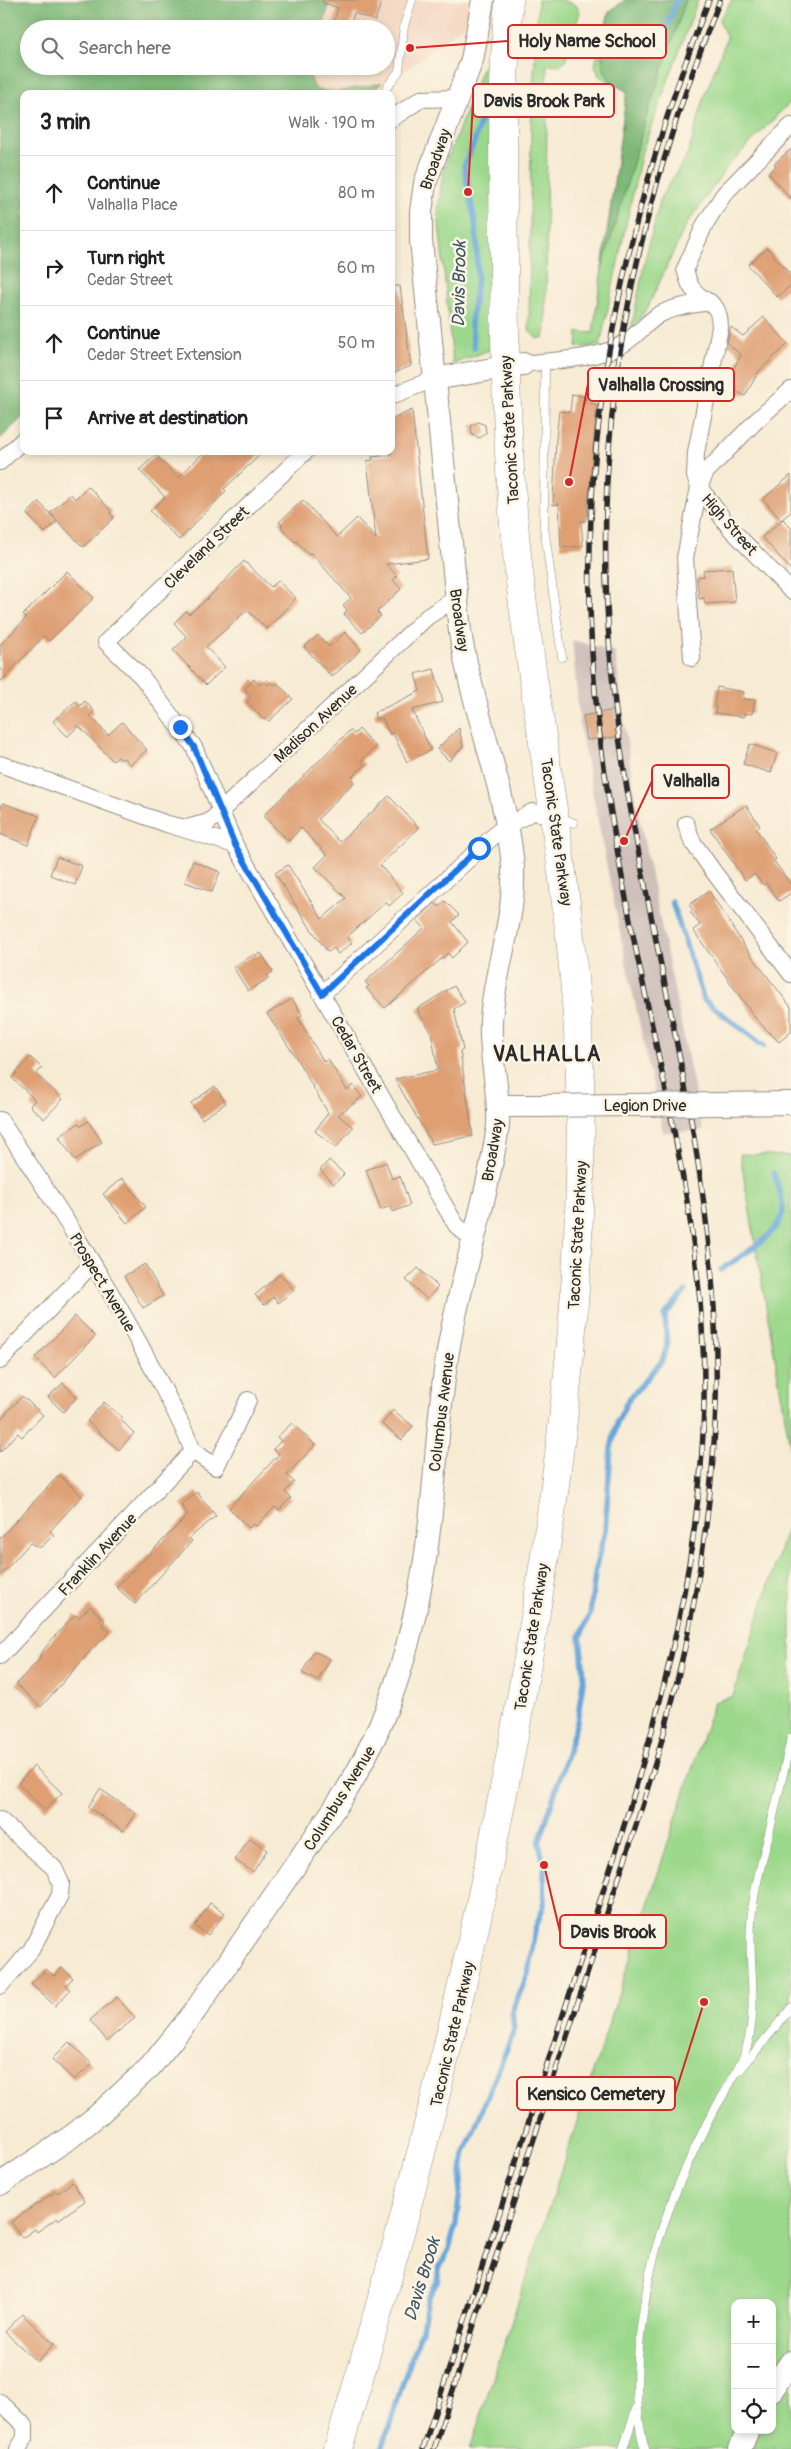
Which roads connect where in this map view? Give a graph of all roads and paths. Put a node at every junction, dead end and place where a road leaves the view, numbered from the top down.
1 (412, 0) edge
2 (483, 0) edge
3 (509, 0) edge
4 (526, 0) edge
5 (385, 90) edge
6 (458, 98) junction
7 (395, 116) edge
8 (791, 126) edge
9 (710, 302) junction
10 (525, 364) junction
11 (434, 379) junction
12 (791, 390) edge
13 (395, 394) edge
14 (20, 443) edge
15 (302, 455) edge
16 (0, 462) edge
17 (699, 488) junction
18 (791, 591) edge
19 (456, 598) junction
20 (106, 642) joint
21 (562, 657) dead end
22 (692, 658) dead end
23 (0, 764) edge
24 (220, 812) junction
25 (564, 819) junction
26 (167, 824) junction
27 (686, 824) dead end
28 (507, 825) junction
29 (235, 845) junction
30 (791, 974) edge
31 (322, 994) junction
32 (791, 1103) edge
33 (498, 1106) junction
34 (0, 1120) edge
35 (473, 1240) junction
36 (92, 1264) junction
37 (0, 1361) edge
38 (248, 1400) dead end
39 (193, 1451) junction
40 (0, 1656) edge
41 (791, 1738) edge
42 (0, 1820) edge
43 (0, 1986) edge
44 (791, 2008) edge
45 (738, 2072) junction
46 (0, 2184) edge
47 (791, 2362) edge
48 (773, 2389) edge
49 (0, 2402) edge
50 (636, 2407) junction
51 (746, 2434) edge
52 (18, 2449) edge
53 (338, 2449) edge
54 (357, 2449) edge
55 (623, 2449) edge
56 (644, 2449) edge
57 (740, 2449) edge

1 - 5 lane
2 - 6 street, Broadway
3 - 10 highway, Taconic State Parkway
4 - 10 highway, Taconic State Parkway
6 - 7 street
6 - 11 street, Broadway
8 - 9 street
9 - 10 street
9 - 17 street, High Street
10 - 11 street
10 - 21 lane
10 - 25 highway, Taconic State Parkway
11 - 13 street
11 - 19 street, Broadway
12 - 17 street
14 - 16 street
15 - 20 street, Cleveland Street
17 - 18 street, High Street
17 - 22 street
19 - 24 street, Madison Avenue
19 - 28 street, Broadway
20 - 24 street, Cedar Street
23 - 26 street
24 - 26 street, Madison Avenue
24 - 29 street, Cedar Street
25 - 28 street
25 - 53 highway, Taconic State Parkway
25 - 54 highway, Taconic State Parkway
26 - 29 street
27 - 30 street
28 - 31 street
28 - 33 street, Broadway
29 - 31 street, Cedar Street
31 - 35 street, Cedar Street
32 - 33 street, Legion Drive, bridge
33 - 35 street, Broadway
34 - 36 street, Prospect Avenue
35 - 46 street, Columbus Avenue
36 - 37 street
36 - 39 street, Prospect Avenue
38 - 39 street
39 - 40 street, Franklin Avenue
41 - 45 lane
42 - 43 street
44 - 45 lane
45 - 50 lane
47 - 48 street
49 - 52 street
50 - 55 lane
50 - 56 lane
51 - 57 street

